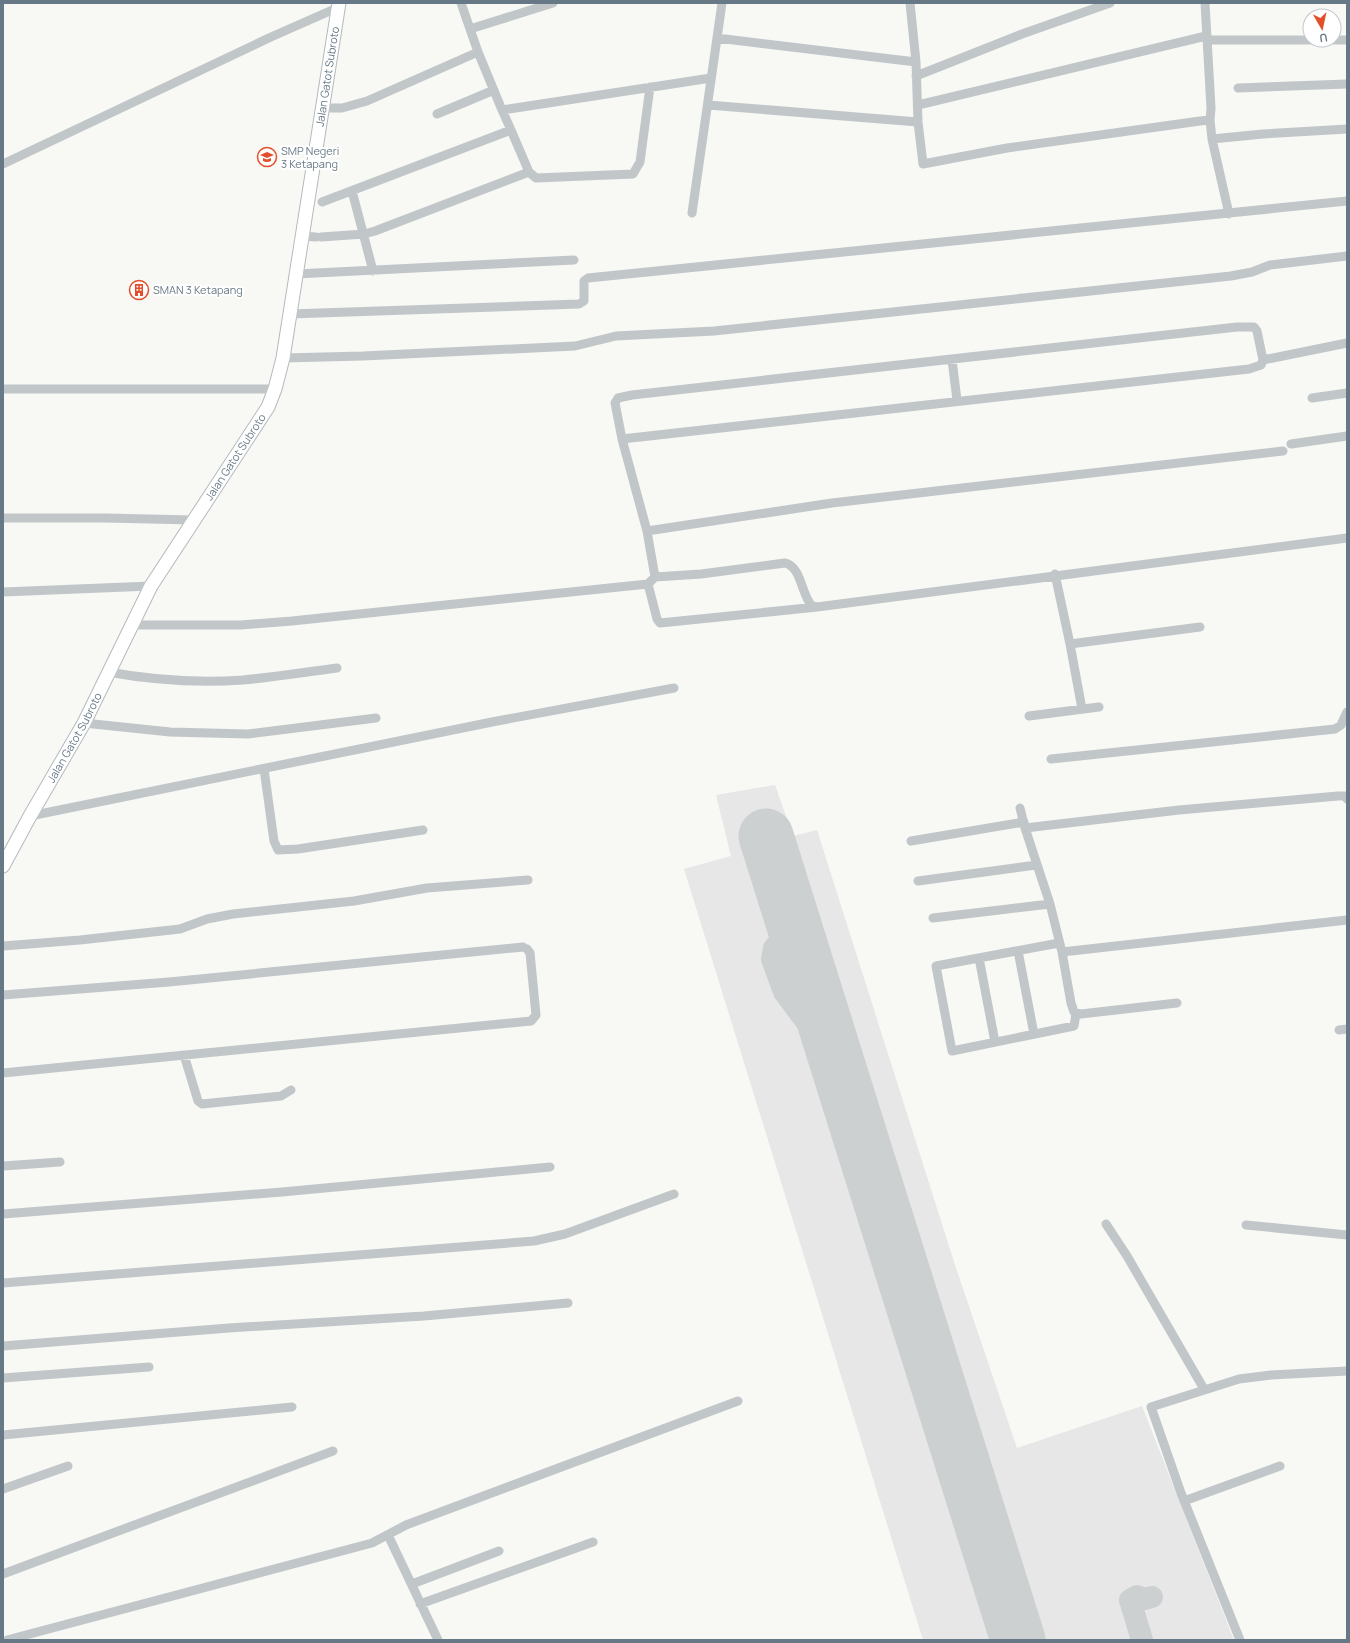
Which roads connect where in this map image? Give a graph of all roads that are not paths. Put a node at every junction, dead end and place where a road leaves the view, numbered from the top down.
1 (461, 3) edge
2 (553, 3) edge
3 (722, 3) edge
4 (910, 3) edge
5 (1110, 3) edge
6 (1205, 3) edge
7 (339, 5) edge
8 (470, 29) junction
9 (717, 38) junction
10 (1207, 38) junction
11 (1302, 40) edge
12 (478, 52) junction
13 (916, 62) junction
14 (916, 76) junction
15 (711, 78) junction
16 (1347, 84) edge
17 (650, 87) junction
18 (1238, 88) dead end
19 (494, 90) junction
20 (708, 105) junction
21 (918, 106) junction
22 (322, 108) junction
23 (502, 110) junction
24 (437, 114) dead end
25 (1210, 120) junction
26 (918, 122) junction
27 (1347, 129) edge
28 (511, 130) junction
29 (1212, 140) junction
30 (3, 164) edge
31 (529, 172) junction
32 (352, 191) junction
33 (1347, 201) edge
34 (315, 204) junction
35 (692, 213) dead end
36 (1229, 214) junction
37 (364, 234) junction
38 (302, 236) junction
39 (1347, 256) edge
40 (574, 260) dead end
41 (373, 271) junction
42 (296, 274) junction
43 (290, 314) junction
44 (1347, 343) edge
45 (283, 358) junction
46 (952, 360) junction
47 (1263, 360) junction
48 (3, 389) edge
49 (276, 389) junction
50 (1347, 393) edge
51 (1312, 398) dead end
52 (957, 400) junction
53 (1347, 436) edge
54 (622, 439) junction
55 (1291, 444) dead end
56 (1283, 451) dead end
57 (3, 518) edge
58 (193, 520) junction
59 (647, 531) junction
60 (1347, 538) edge
61 (1055, 574) junction
62 (655, 577) junction
63 (648, 584) junction
64 (151, 586) junction
65 (3, 592) edge
66 (817, 607) junction
67 (132, 625) junction
68 (1200, 627) dead end
69 (1070, 644) junction
70 (337, 668) dead end
71 (108, 672) junction
72 (674, 688) dead end
73 (1099, 707) dead end
74 (1082, 709) junction
75 (1347, 712) edge
76 (1029, 716) dead end
77 (376, 718) dead end
78 (84, 723) junction
79 (1051, 759) dead end
80 (264, 769) junction
81 (1347, 799) edge
82 (1020, 808) dead end
83 (30, 816) junction
84 (1024, 825) junction
85 (423, 830) dead end
86 (911, 841) dead end
87 (1036, 865) junction
88 (3, 866) edge
89 (528, 880) dead end
90 (918, 881) dead end
91 (1050, 904) junction
92 (933, 918) dead end
93 (1347, 920) edge
94 (3, 946) edge
95 (1061, 948) junction
96 (1018, 951) junction
97 (978, 958) junction
98 (3, 995) edge
99 (1177, 1003) dead end
100 (1076, 1014) junction
101 (1034, 1034) junction
102 (995, 1042) junction
103 (184, 1055) junction
104 (3, 1073) edge
105 (291, 1090) dead end
106 (60, 1162) dead end
107 (3, 1166) edge
108 (550, 1167) dead end
109 (674, 1194) dead end
110 (3, 1214) edge
111 (1106, 1224) dead end
112 (1246, 1225) dead end
113 (1347, 1235) edge
114 (3, 1284) edge
115 (568, 1303) dead end
116 (3, 1346) edge
117 (149, 1367) dead end
118 (1347, 1372) edge
119 (3, 1378) edge
120 (1204, 1389) junction
121 (738, 1401) dead end
122 (292, 1407) dead end
123 (3, 1435) edge
124 (333, 1451) dead end
125 (68, 1466) dead end
126 (1280, 1466) dead end
127 (3, 1489) edge
128 (1184, 1501) junction
129 (388, 1535) junction
130 (593, 1542) dead end
131 (499, 1551) dead end
132 (3, 1574) edge
133 (412, 1584) junction
134 (420, 1604) junction
135 (7, 1640) edge
136 (438, 1640) edge
137 (1240, 1640) edge

1 - 8 street
2 - 8 street
3 - 9 street
4 - 13 street
5 - 14 street
6 - 10 street
7 - 22 street, Jalan Gatot Subroto
7 - 30 street
8 - 12 street
9 - 13 street
9 - 15 street
10 - 11 street
10 - 21 street
10 - 25 street
12 - 19 street
12 - 22 street
13 - 14 street
14 - 21 street
15 - 17 street
15 - 20 street
16 - 18 street
17 - 23 street
17 - 31 street
19 - 23 street
19 - 24 street
20 - 26 street
20 - 35 street
21 - 26 street
22 - 34 street, Jalan Gatot Subroto
23 - 28 street
25 - 26 street
25 - 29 street
27 - 29 street
28 - 31 street
28 - 32 street
29 - 36 street
31 - 37 street
32 - 34 street
32 - 37 street
33 - 36 street
34 - 38 street, Jalan Gatot Subroto
36 - 43 street
37 - 38 street
37 - 41 street
38 - 42 street, Jalan Gatot Subroto
39 - 45 street
40 - 41 street
41 - 42 street
42 - 43 street, Jalan Gatot Subroto
43 - 45 street, Jalan Gatot Subroto
44 - 47 street
45 - 49 street, Jalan Gatot Subroto
46 - 47 street
46 - 52 street
46 - 54 street
47 - 52 street
48 - 49 street
49 - 58 street, Jalan Gatot Subroto
50 - 51 street
52 - 54 street
53 - 55 street
54 - 59 street
56 - 59 street
57 - 58 street
58 - 64 street, Jalan Gatot Subroto
59 - 62 street
60 - 61 street
61 - 66 street
61 - 69 street
62 - 63 street
62 - 66 street
63 - 66 street
63 - 67 street
64 - 65 street
64 - 67 street, Jalan Gatot Subroto
67 - 71 street, Jalan Gatot Subroto
68 - 69 street
69 - 74 street
70 - 71 street
71 - 78 street, Jalan Gatot Subroto
72 - 80 street
73 - 74 street
74 - 76 street
75 - 79 street
77 - 78 street
78 - 83 street, Jalan Gatot Subroto
80 - 83 street
80 - 85 street
81 - 84 street
82 - 84 street
83 - 88 street, Jalan Gatot Subroto
84 - 86 street
84 - 87 street
87 - 90 street
87 - 91 street
89 - 94 street
91 - 92 street
91 - 95 street
93 - 95 street
95 - 96 street
95 - 100 street
96 - 97 street
96 - 101 street
97 - 102 street
97 - 102 street
98 - 103 street
99 - 100 street
100 - 101 street
101 - 102 street
103 - 104 street
103 - 105 street
106 - 107 street
108 - 110 street
109 - 114 street
111 - 120 street
112 - 113 street
115 - 116 street
117 - 119 street
118 - 120 street
120 - 128 street
121 - 129 street
122 - 123 street
124 - 132 street
125 - 127 street
126 - 128 street
128 - 137 street
129 - 133 street
129 - 135 street
130 - 134 street
131 - 133 street
133 - 134 street
134 - 136 street

